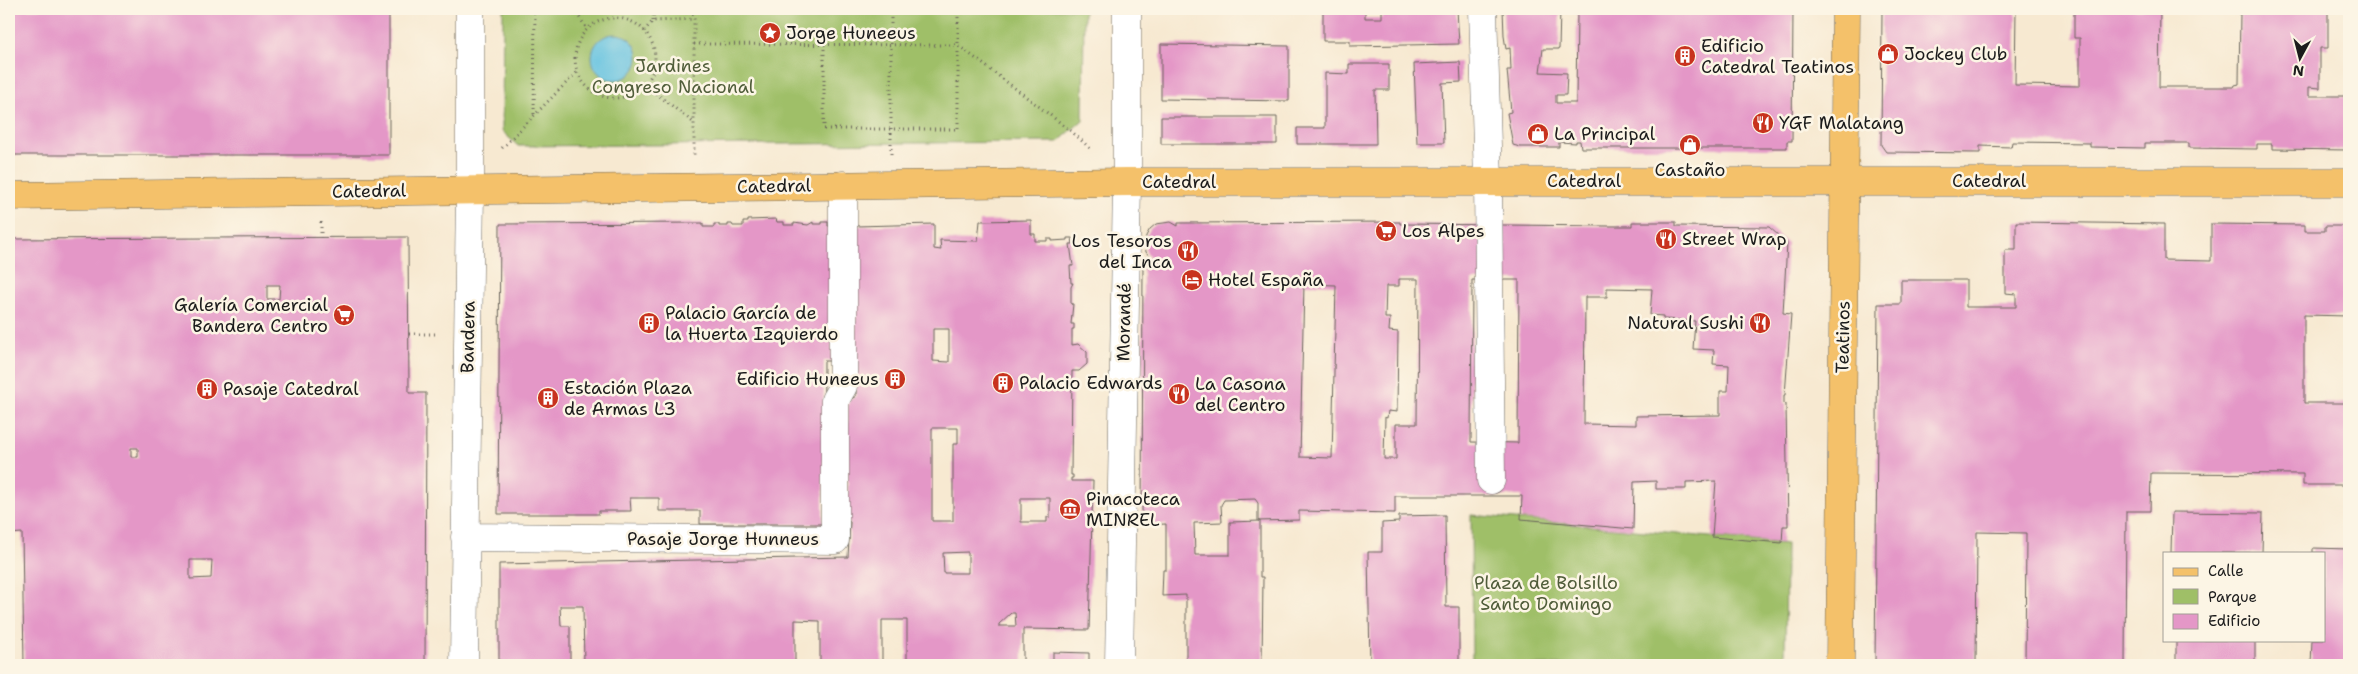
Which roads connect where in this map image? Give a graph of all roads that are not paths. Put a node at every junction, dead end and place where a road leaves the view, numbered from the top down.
1 (470, 9) edge
2 (1127, 9) edge
3 (1483, 9) edge
4 (1846, 9) edge
5 (1845, 181) junction
6 (1127, 182) junction
7 (1488, 182) junction
8 (2349, 182) edge
9 (843, 185) junction
10 (470, 189) junction
11 (9, 196) edge
12 (1491, 480) dead end
13 (465, 537) junction
14 (464, 665) edge
15 (1119, 665) edge
16 (1840, 665) edge

1 - 10 street, Bandera
2 - 6 street, Morandé
3 - 7 street
4 - 5 main road, Teatinos
5 - 7 main road, Catedral
5 - 8 main road, Catedral
5 - 16 main road, Teatinos
6 - 7 main road, Catedral
6 - 9 main road, Catedral
6 - 15 street, Morandé
7 - 12 street
9 - 10 main road, Catedral
9 - 13 street, Pasaje Jorge Hunneus
10 - 11 main road, Catedral
10 - 13 street, Bandera
13 - 14 street, Bandera

